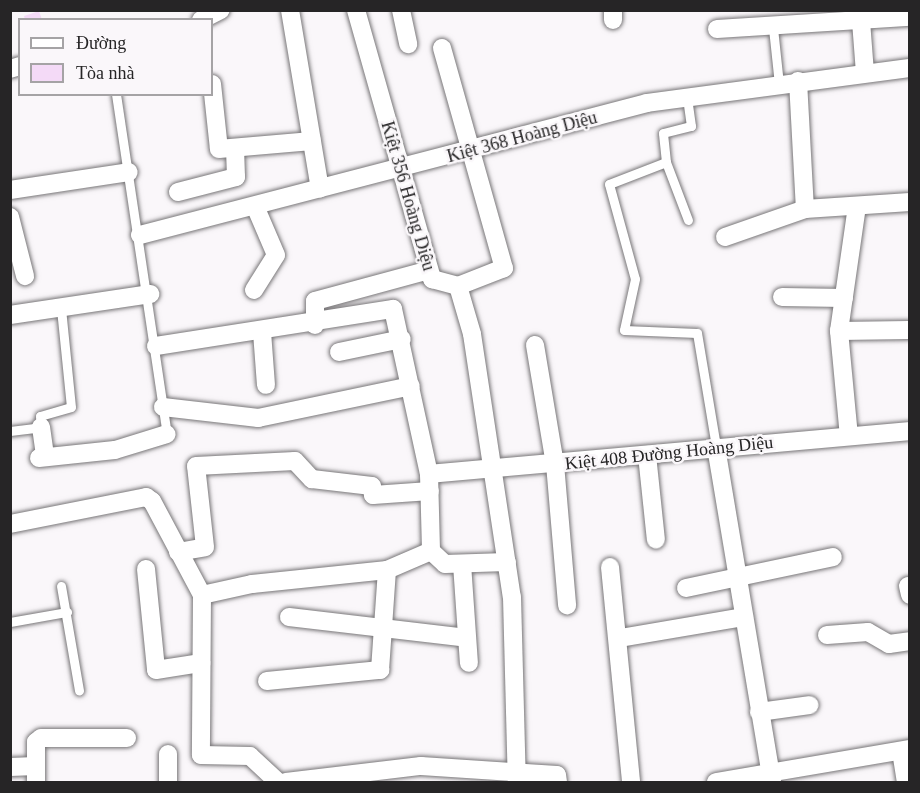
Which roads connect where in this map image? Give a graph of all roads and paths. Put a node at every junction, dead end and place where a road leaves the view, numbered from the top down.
1 (221, 10) edge
2 (290, 10) edge
3 (356, 10) edge
4 (401, 10) edge
5 (909, 17) edge
6 (205, 18) edge
7 (861, 21) junction
8 (717, 28) dead end
9 (773, 28) junction
10 (408, 44) dead end
11 (442, 48) dead end
12 (909, 68) edge
13 (865, 73) junction
14 (798, 81) junction
15 (779, 84) junction
16 (213, 93) edge
17 (116, 96) edge
18 (687, 98) junction
19 (312, 141) junction
20 (235, 150) junction
21 (468, 151) junction
22 (666, 162) junction
23 (399, 169) junction
24 (129, 172) junction
25 (320, 189) junction
26 (10, 190) edge
27 (178, 192) dead end
28 (909, 202) edge
29 (255, 206) junction
30 (856, 206) junction
31 (805, 209) junction
32 (10, 217) edge
33 (688, 220) dead end
34 (140, 235) junction
35 (725, 237) dead end
36 (429, 270) junction
37 (25, 276) dead end
38 (458, 286) junction
39 (254, 290) dead end
40 (150, 294) junction
41 (782, 297) dead end
42 (844, 297) junction
43 (61, 308) junction
44 (10, 315) edge
45 (315, 325) junction
46 (909, 330) edge
47 (839, 331) junction
48 (262, 332) junction
49 (402, 339) junction
50 (535, 345) dead end
51 (156, 346) junction
52 (339, 352) dead end
53 (266, 385) dead end
54 (411, 386) junction
55 (163, 407) junction
56 (41, 427) junction
57 (10, 431) edge
58 (909, 431) edge
59 (167, 434) joint
60 (849, 436) junction
61 (716, 447) junction
62 (648, 455) junction
63 (555, 464) junction
64 (495, 471) junction
65 (430, 483) junction
66 (10, 525) edge
67 (656, 540) dead end
68 (431, 551) junction
69 (178, 552) junction
70 (833, 557) dead end
71 (507, 562) junction
72 (462, 564) junction
73 (610, 567) dead end
74 (146, 569) dead end
75 (387, 570) junction
76 (738, 581) junction
77 (61, 586) dead end
78 (686, 588) dead end
79 (202, 595) junction
80 (567, 605) dead end
81 (67, 612) junction
82 (289, 617) dead end
83 (744, 617) junction
84 (10, 621) edge
85 (382, 633) junction
86 (827, 635) dead end
87 (467, 638) junction
88 (620, 638) junction
89 (909, 641) edge
90 (201, 663) junction
91 (469, 663) dead end
92 (267, 681) dead end
93 (79, 690) dead end
94 (810, 705) dead end
95 (759, 711) junction
96 (127, 738) dead end
97 (905, 750) edge
98 (168, 754) dead end
99 (10, 767) edge
100 (36, 774) edge
101 (478, 777) edge
102 (770, 778) edge
103 (517, 779) edge
104 (558, 779) edge
105 (168, 783) edge
106 (278, 783) edge
107 (286, 783) edge
108 (631, 783) edge
109 (716, 783) edge
110 (906, 783) edge

1 - 6 street
2 - 19 street
3 - 23 street, Kiệt 356 Hoàng Diệu
4 - 10 street
5 - 7 street
7 - 9 street
7 - 13 street
8 - 9 street
9 - 15 lane
11 - 21 street
12 - 13 street, Kiệt 368 Hoàng Diệu
13 - 14 street, Kiệt 368 Hoàng Diệu
14 - 15 street, Kiệt 368 Hoàng Diệu
14 - 31 street
15 - 18 street, Kiệt 368 Hoàng Diệu
16 - 20 street
17 - 24 lane
18 - 21 street, Kiệt 368 Hoàng Diệu
18 - 22 lane
19 - 20 street
19 - 25 street
20 - 27 street
21 - 23 street, Kiệt 368 Hoàng Diệu
21 - 38 street
22 - 33 lane
22 - 61 lane
23 - 25 street, Kiệt 368 Hoàng Diệu
23 - 36 street, Kiệt 356 Hoàng Diệu
24 - 26 street
24 - 34 lane
25 - 29 street, Kiệt 368 Hoàng Diệu
28 - 30 street
29 - 34 street, Kiệt 368 Hoàng Diệu
29 - 39 street
30 - 31 street
30 - 42 street
31 - 35 street
32 - 37 street
34 - 40 lane
36 - 38 street, Kiệt 356 Hoàng Diệu
36 - 45 street
38 - 64 street, Kiệt 356 Hoàng Diệu
40 - 43 street
40 - 51 lane
41 - 42 street
42 - 47 street
43 - 44 street
43 - 56 lane
45 - 48 street
45 - 49 street
46 - 47 street
47 - 60 street
48 - 51 street
48 - 53 street
49 - 52 street
49 - 54 street
50 - 63 street
51 - 55 lane
54 - 55 street
54 - 65 street
55 - 59 lane
56 - 57 lane
56 - 59 street
58 - 60 street, Kiệt 408 Đường Hoàng Diệu
60 - 61 street, Kiệt 408 Đường Hoàng Diệu
61 - 62 street, Kiệt 408 Đường Hoàng Diệu
61 - 76 street
62 - 63 street, Kiệt 408 Đường Hoàng Diệu
62 - 67 street
63 - 64 street, Kiệt 408 Đường Hoàng Diệu
63 - 80 street
64 - 65 street, Kiệt 408 Đường Hoàng Diệu
64 - 71 street, Kiệt 356 Hoàng Diệu
65 - 68 street
65 - 69 street, Kiệt 408 Đường Hoàng Diệu
66 - 69 street
68 - 72 street
68 - 75 street
69 - 79 street
70 - 76 street
71 - 72 street
71 - 103 street, Kiệt 356 Hoàng Diệu
72 - 87 street
73 - 88 street
74 - 90 street
75 - 79 street
75 - 85 street
76 - 78 street
76 - 83 street
77 - 81 lane
79 - 90 street
81 - 84 lane
81 - 93 lane
82 - 85 street
83 - 88 street
83 - 95 street
85 - 87 street
85 - 92 street
86 - 89 street
87 - 91 street
88 - 108 street
90 - 106 street
94 - 95 street
95 - 102 street
96 - 100 street
97 - 102 street
97 - 110 street
98 - 105 street
99 - 100 street
101 - 103 street
101 - 107 street
102 - 109 street
103 - 104 street

